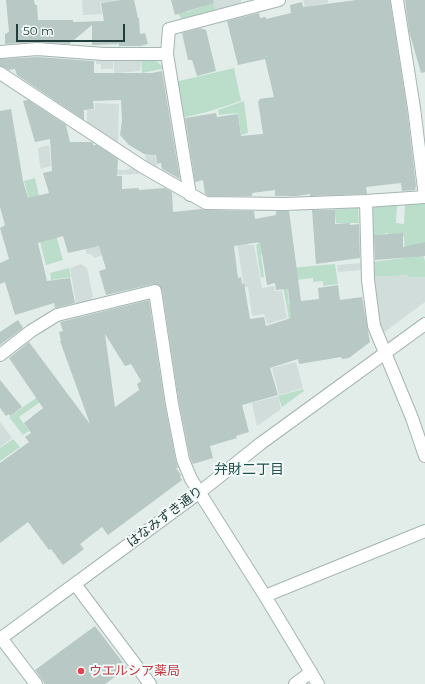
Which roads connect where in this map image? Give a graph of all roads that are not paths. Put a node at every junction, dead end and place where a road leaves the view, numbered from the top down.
1 (279, 0) edge
2 (397, 0) edge
3 (0, 52) edge
4 (167, 54) junction
5 (0, 73) edge
6 (190, 195) junction
7 (425, 196) edge
8 (366, 201) junction
9 (425, 324) edge
10 (385, 352) junction
11 (0, 355) edge
12 (425, 456) edge
13 (200, 492) junction
14 (425, 530) edge
15 (74, 584) junction
16 (265, 596) junction
17 (1, 638) edge
18 (311, 672) junction
19 (36, 684) edge
20 (150, 684) edge
21 (295, 684) edge
22 (318, 684) edge

1 - 4 street
2 - 7 street
3 - 4 street
4 - 6 street
5 - 6 street
6 - 8 street
7 - 8 street
8 - 10 street
9 - 10 street, はなみずき通り
10 - 12 street
10 - 13 street, はなみずき通り
11 - 13 street
13 - 15 street, はなみずき通り
13 - 16 street
14 - 16 street
15 - 17 street, はなみずき通り
15 - 20 street
16 - 18 street
17 - 19 street
18 - 21 street
18 - 22 street

